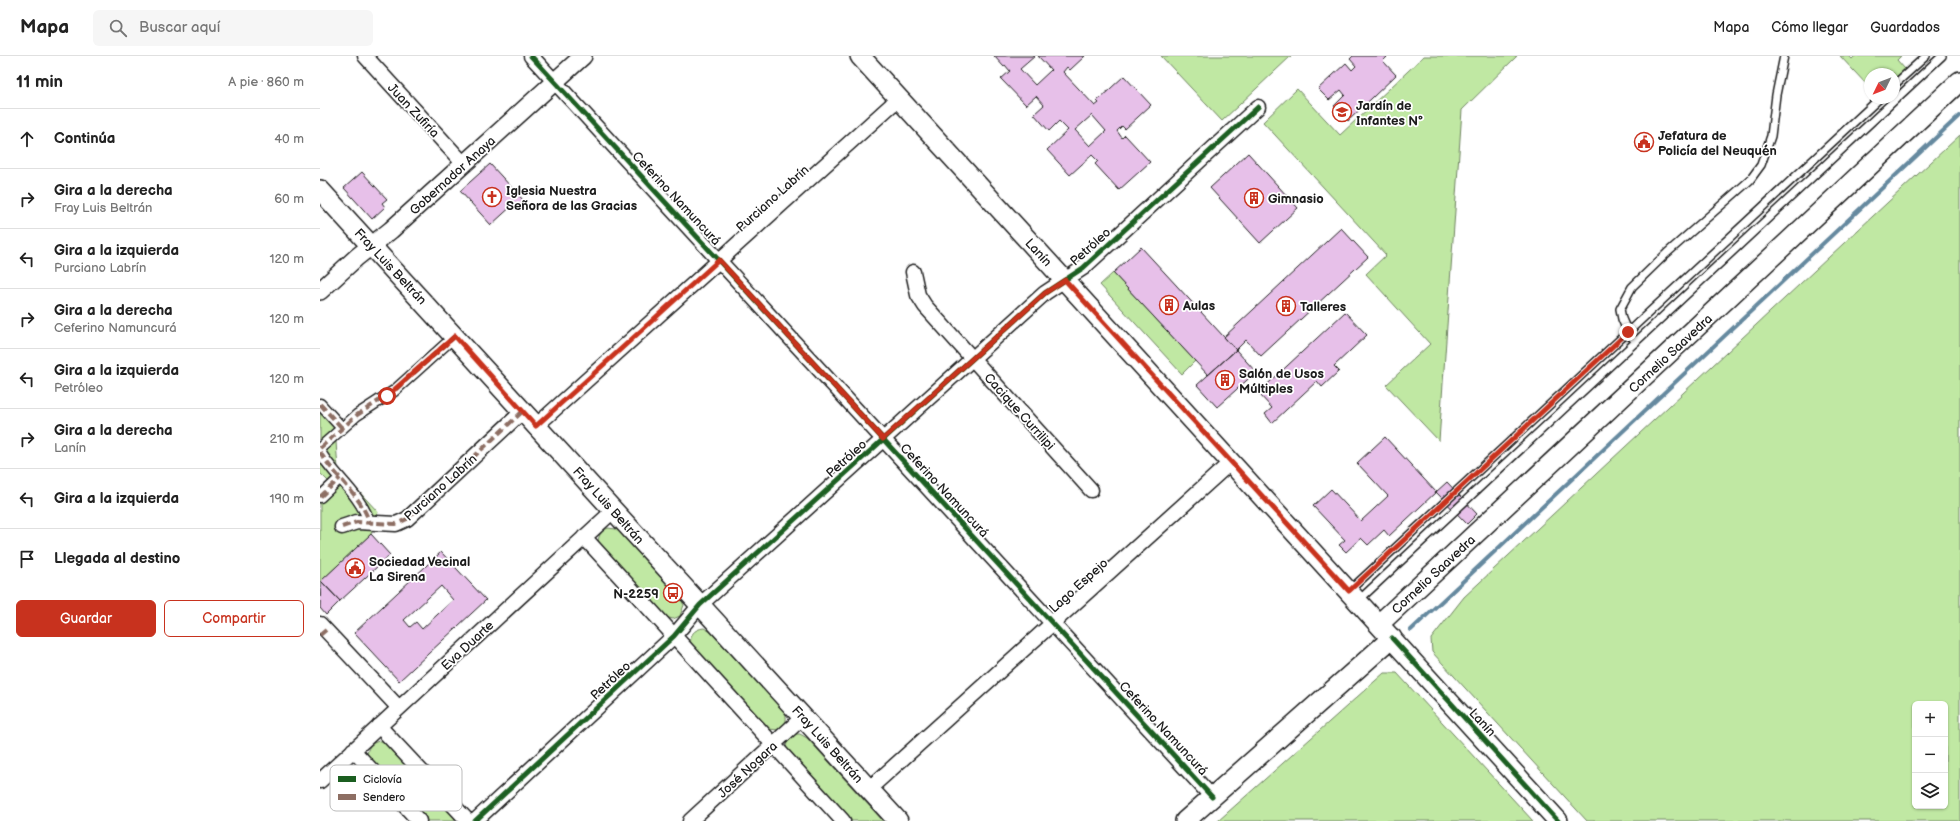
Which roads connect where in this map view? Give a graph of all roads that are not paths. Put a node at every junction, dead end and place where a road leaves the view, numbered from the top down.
1 (365, 56) edge
2 (531, 56) edge
3 (583, 56) edge
4 (860, 56) edge
5 (1784, 56) edge
6 (1926, 56) edge
7 (1942, 56) edge
8 (1900, 80) edge
9 (1960, 81) edge
10 (555, 82) junction
11 (898, 99) junction
12 (1874, 104) edge
13 (1258, 107) dead end
14 (464, 164) junction
15 (320, 190) edge
16 (372, 246) junction
17 (719, 260) junction
18 (913, 272) dead end
19 (1065, 280) junction
20 (320, 291) edge
21 (1628, 332) junction
22 (455, 336) junction
23 (1636, 342) junction
24 (973, 358) junction
25 (320, 404) edge
26 (523, 411) junction
27 (536, 426) junction
28 (342, 428) junction
29 (883, 439) junction
30 (320, 448) edge
31 (320, 452) edge
32 (1231, 462) junction
33 (340, 478) junction
34 (1090, 490) dead end
35 (320, 497) edge
36 (614, 510) junction
37 (369, 521) junction
38 (342, 527) dead end
39 (584, 537) junction
40 (1354, 596) junction
41 (700, 605) junction
42 (1053, 623) junction
43 (1379, 624) junction
44 (322, 630) edge
45 (674, 636) junction
46 (1392, 638) junction
47 (398, 708) junction
48 (803, 717) junction
49 (379, 726) junction
50 (773, 744) junction
51 (353, 750) junction
52 (337, 765) edge
53 (367, 765) edge
54 (416, 765) edge
55 (330, 772) edge
56 (320, 781) edge
57 (869, 789) junction
58 (1212, 797) junction
59 (410, 811) edge
60 (459, 811) edge
61 (419, 821) edge
62 (468, 821) edge
63 (475, 821) edge
64 (690, 821) edge
65 (843, 821) edge
66 (898, 821) edge
67 (1185, 821) edge
68 (1558, 821) edge

1 - 14 street, Juan Zufiría
2 - 10 street, Ceferino Namuncurá
3 - 10 street, Gobernador Anaya
4 - 11 main road, Lanín
5 - 21 lane
6 - 8 lane
7 - 23 lane
9 - 43 main road, Cornelio Saavedra
10 - 14 street, Gobernador Anaya
10 - 17 street, Ceferino Namuncurá
11 - 17 street, Purciano Labrín
11 - 19 main road, Lanín
12 - 21 lane
13 - 19 street, Petróleo
14 - 16 street, Gobernador Anaya
15 - 16 main road, Fray Luis Beltrán
16 - 20 street, Gobernador Anaya
16 - 22 main road, Fray Luis Beltrán
17 - 27 street, Purciano Labrín
17 - 29 street, Ceferino Namuncurá
18 - 24 street, Cacique Currilipi
19 - 24 street, Petróleo
19 - 32 main road, Lanín
21 - 23 lane
21 - 40 lane
22 - 26 main road, Fray Luis Beltrán
22 - 28 street
23 - 40 lane
24 - 29 street, Petróleo
24 - 34 street, Cacique Currilipi
25 - 28 street
26 - 27 main road, Fray Luis Beltrán
26 - 37 street, Purciano Labrín
27 - 36 main road, Fray Luis Beltrán
28 - 30 street
29 - 41 street, Petróleo
29 - 42 street, Ceferino Namuncurá
31 - 33 street
32 - 40 main road, Lanín
32 - 42 street, Lago Espejo
33 - 35 street
33 - 37 street
36 - 39 street, Eva Duarte
36 - 41 main road, Fray Luis Beltrán
37 - 38 street, Purciano Labrín
39 - 45 street
39 - 47 street, Eva Duarte
40 - 43 main road, Lanín
41 - 45 street, Petróleo
41 - 48 main road, Fray Luis Beltrán
42 - 57 street, Lago Espejo
42 - 58 street, Ceferino Namuncurá
43 - 46 main road, Lanín
44 - 47 street
45 - 50 street
45 - 63 street, Petróleo
46 - 58 main road
46 - 68 main road, Lanín
47 - 49 street, Eva Duarte
48 - 50 street, José Nogara
48 - 57 main road, Fray Luis Beltrán
49 - 51 street, Eva Duarte
49 - 54 street
50 - 64 street, José Nogara
50 - 65 street
51 - 52 street, Eva Duarte
51 - 53 street
55 - 56 street, Eva Duarte
57 - 66 main road, Fray Luis Beltrán
58 - 67 main road
59 - 61 street
60 - 62 street

